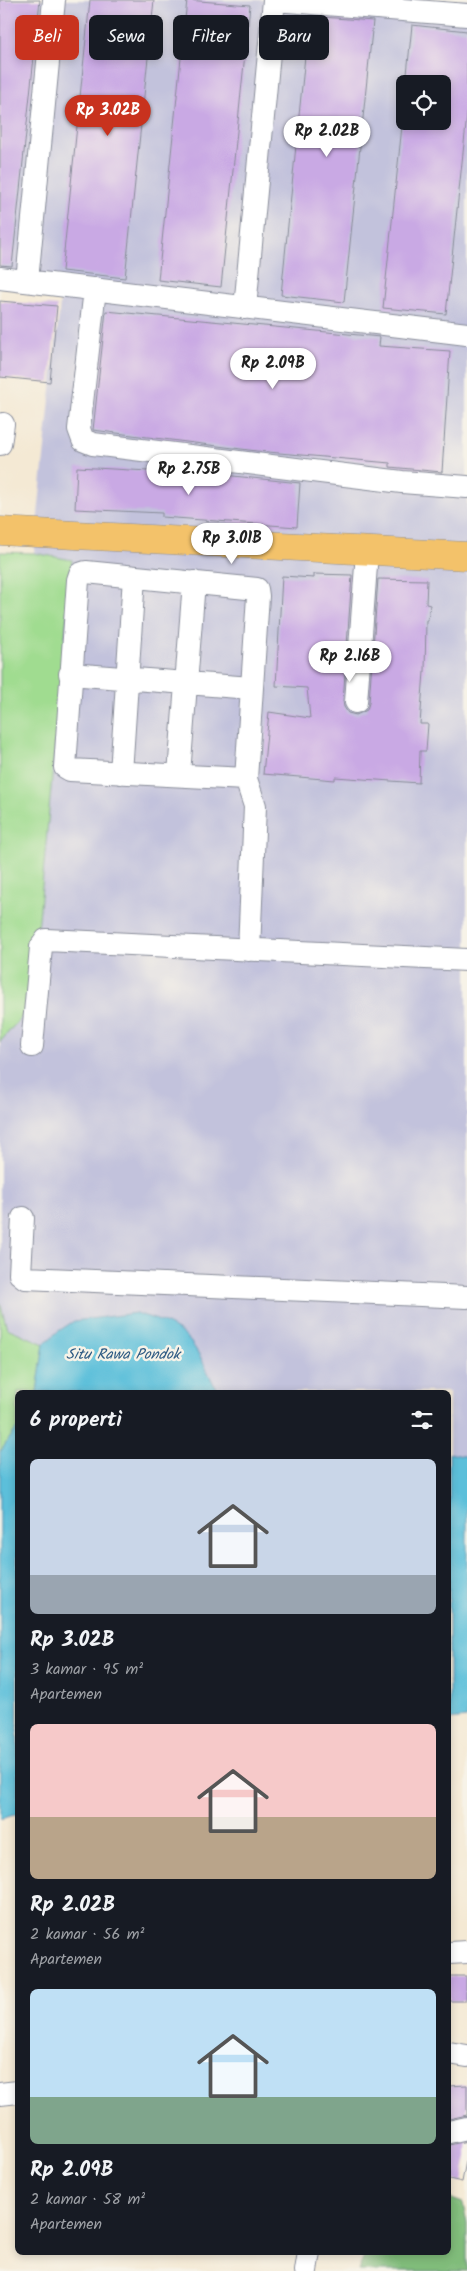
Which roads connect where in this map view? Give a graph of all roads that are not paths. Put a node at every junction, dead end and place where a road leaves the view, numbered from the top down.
1 (54, 0) edge
2 (274, 0) edge
3 (467, 15) edge
4 (0, 278) edge
5 (27, 281) junction
6 (95, 289) junction
7 (245, 308) junction
8 (467, 334) edge
9 (467, 480) edge
10 (0, 531) edge
11 (367, 552) junction
12 (467, 556) edge
13 (134, 577) junction
14 (194, 582) junction
15 (70, 674) junction
16 (127, 678) junction
17 (186, 683) junction
18 (251, 688) junction
19 (356, 702) dead end
20 (121, 773) junction
21 (179, 774) junction
22 (246, 779) junction
23 (249, 950) junction
24 (467, 960) edge
25 (32, 1046) dead end
26 (23, 1218) dead end
27 (467, 1297) edge
28 (467, 1952) edge
29 (451, 1953) edge
30 (451, 2052) edge
31 (467, 2056) edge
32 (15, 2092) edge
33 (0, 2094) edge
34 (467, 2128) edge
35 (451, 2132) edge
36 (309, 2255) edge
37 (306, 2271) edge

1 - 5 street
2 - 3 street
2 - 7 street
4 - 5 street
5 - 6 street
6 - 7 street
6 - 9 street
7 - 8 street
10 - 11 main road
11 - 12 main road
11 - 19 street
13 - 14 street
13 - 15 street
13 - 16 street
14 - 17 street
14 - 18 street
15 - 16 street
15 - 20 street
16 - 17 street
16 - 20 street
17 - 18 street
17 - 21 street
18 - 22 street
20 - 21 street
21 - 22 street
22 - 23 street
23 - 24 street
23 - 25 street
26 - 27 street
28 - 29 street
30 - 31 street
32 - 33 street
34 - 35 street
36 - 37 street

